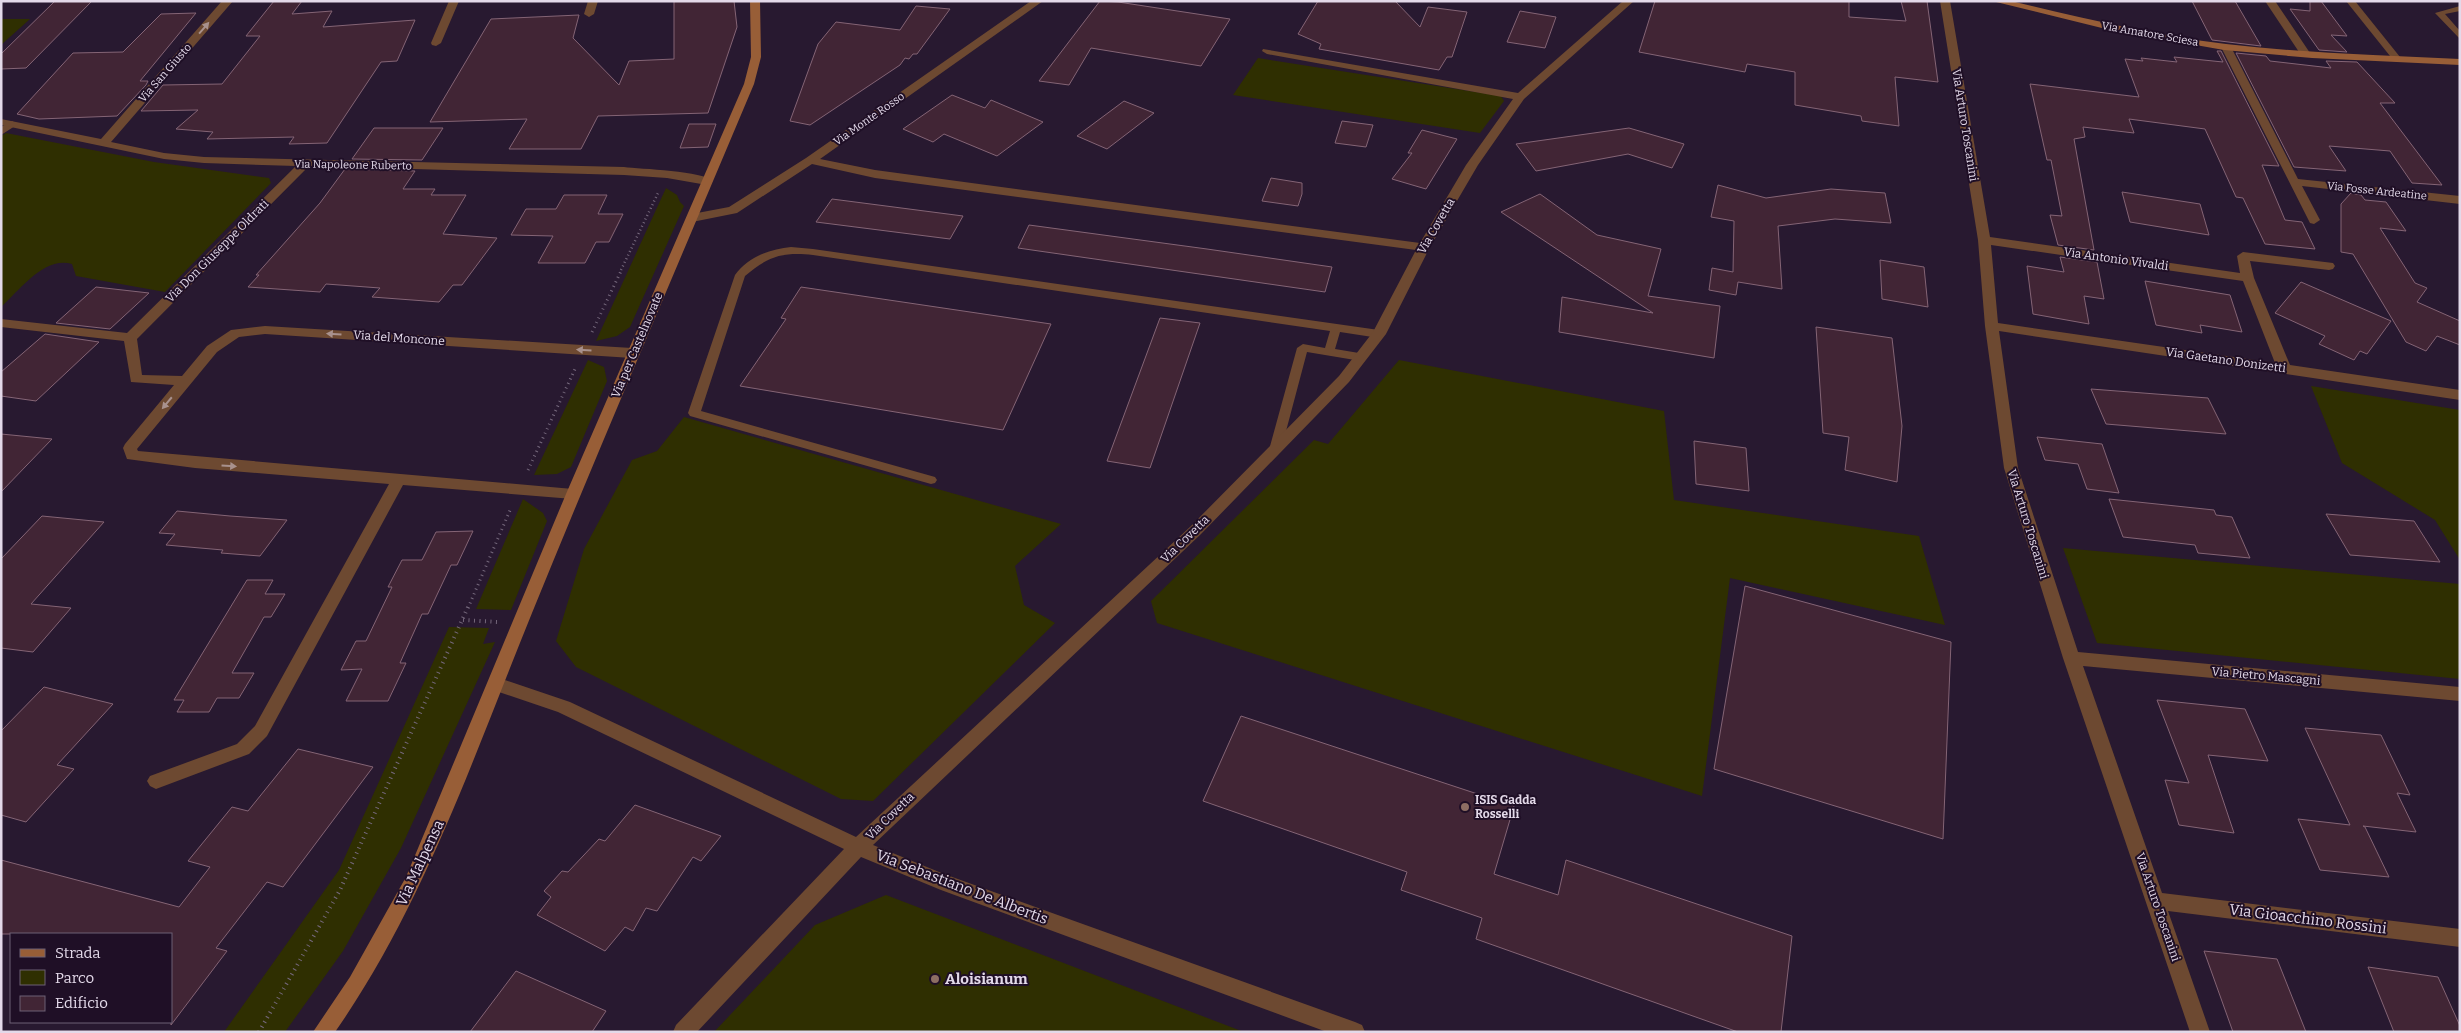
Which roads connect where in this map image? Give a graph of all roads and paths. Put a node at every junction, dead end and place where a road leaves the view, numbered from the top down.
1 (228, 1) edge
2 (454, 1) edge
3 (593, 1) edge
4 (755, 1) edge
5 (1038, 1) edge
6 (1629, 1) edge
7 (1945, 1) edge
8 (1996, 1) edge
9 (2270, 1) edge
10 (2350, 1) edge
11 (2457, 1) edge
12 (2460, 7) edge
13 (589, 14) dead end
14 (2460, 36) edge
15 (436, 43) dead end
16 (2226, 47) junction
17 (1267, 51) dead end
18 (2305, 53) junction
19 (2397, 59) junction
20 (2460, 62) edge
21 (1520, 97) junction
22 (7, 123) edge
23 (1, 132) edge
24 (103, 144) junction
25 (810, 160) junction
26 (305, 164) junction
27 (667, 174) junction
28 (707, 181) junction
29 (2294, 182) junction
30 (2460, 200) edge
31 (692, 218) junction
32 (2314, 220) dead end
33 (1984, 240) junction
34 (1424, 247) junction
35 (2329, 266) dead end
36 (2248, 278) junction
37 (1, 323) edge
38 (1992, 326) junction
39 (1336, 328) junction
40 (1379, 334) junction
41 (130, 338) junction
42 (583, 350) junction
43 (1329, 352) junction
44 (632, 353) junction
45 (1361, 357) junction
46 (2284, 368) junction
47 (185, 381) junction
48 (2460, 395) edge
49 (1275, 450) junction
50 (399, 479) junction
51 (931, 480) dead end
52 (519, 489) junction
53 (573, 494) junction
54 (463, 620) junction
55 (521, 623) junction
56 (2072, 658) junction
57 (496, 684) junction
58 (2460, 694) edge
59 (156, 781) dead end
60 (858, 847) junction
61 (2156, 901) junction
62 (2460, 938) edge
63 (2199, 1030) edge
64 (259, 1032) edge
65 (323, 1032) edge
66 (683, 1032) edge
67 (1355, 1032) edge

24 -> 1 street, Via San Giusto
2 - 15 street
3 - 13 street
4 - 28 street, Via per Castelnovate
5 - 25 street, Via Monte Rosso
6 - 21 street, Via Covetta
7 - 33 street, Via Arturo Toscanini
8 - 16 street, Via Amatore Sciesa
9 - 18 street
10 - 19 lane
11 - 12 lane
12 - 14 lane
16 - 18 street, Via Amatore Sciesa
16 - 29 street
17 - 21 street
18 - 19 street, Via Amatore Sciesa
19 - 20 street, Via Amatore Sciesa
21 - 34 street, Via Covetta
22 - 23 lane
22 - 24 street, Via Napoleone Ruberto
24 - 26 street, Via Napoleone Ruberto
25 - 31 street, Via Monte Rosso
25 - 34 street
26 - 27 street, Via Napoleone Ruberto
26 - 41 street, Via Don Giuseppe Oldrati
27 - 28 street, Via Napoleone Ruberto
27 - 42 path
28 - 31 street, Via per Castelnovate
29 - 30 street, Via Fosse Ardeatine
29 - 32 street
31 - 44 street, Via per Castelnovate
33 - 36 street, Via Antonio Vivaldi
33 - 38 street, Via Arturo Toscanini
34 - 40 street, Via Covetta
35 - 36 street
36 - 46 street
37 - 41 street
38 - 46 street, Via Gaetano Donizetti
38 - 56 street, Via Arturo Toscanini
39 - 40 lane
39 - 43 lane
39 - 51 lane
40 - 45 street, Via Covetta
41 - 47 street
44 -> 42 street, Via del Moncone
42 -> 47 street, Via del Moncone
42 - 52 path
43 - 45 lane
43 - 49 lane
44 - 53 street, Via per Castelnovate
45 - 49 street, Via Covetta
46 - 48 street, Via Gaetano Donizetti
47 -> 50 street, Via del Moncone
49 - 60 street, Via Covetta
50 - 52 street, Via del Moncone
50 - 59 street
52 - 53 street, Via del Moncone
52 - 54 path
53 - 55 street, Via per Castelnovate
54 - 55 path
54 - 64 path
55 - 57 street, Via per Castelnovate
56 - 58 street, Via Pietro Mascagni
56 - 61 street, Via Arturo Toscanini
57 - 60 street, Via Sebastiano De Albertis
57 - 65 street, Via Malpensa
60 - 66 street, Via Covetta
60 - 67 street, Via Sebastiano De Albertis
61 - 62 street, Via Gioacchino Rossini
61 - 63 street, Via Arturo Toscanini

